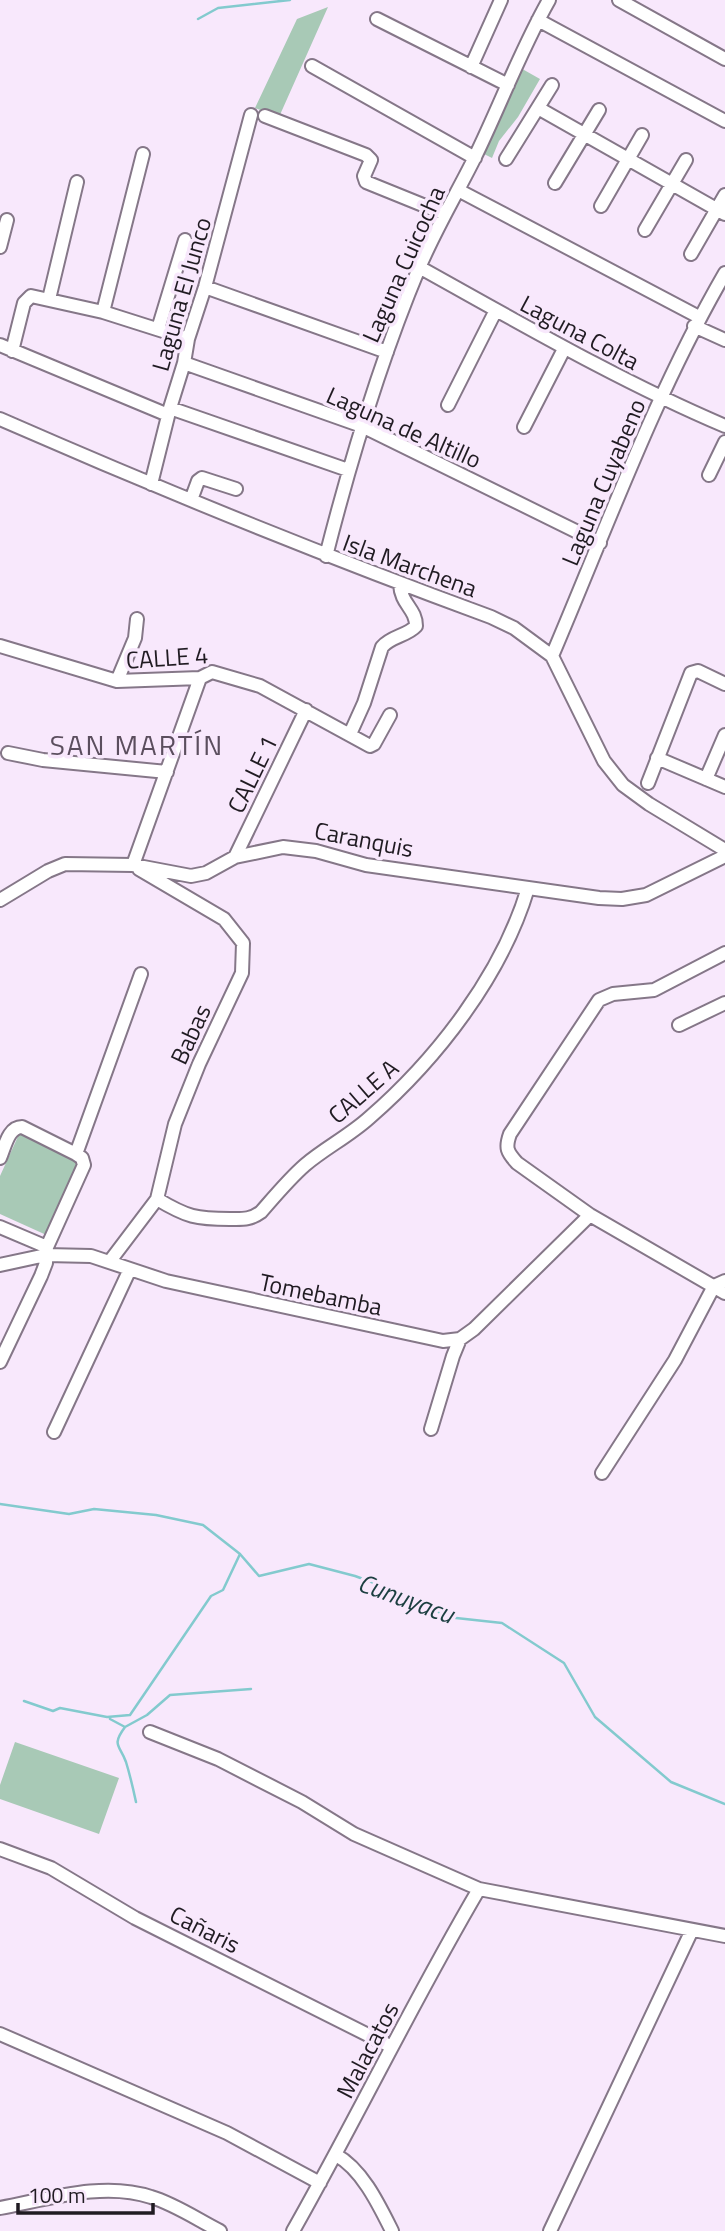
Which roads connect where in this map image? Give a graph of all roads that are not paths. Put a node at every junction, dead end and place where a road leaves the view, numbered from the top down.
1 (501, 0) edge
2 (549, 0) edge
3 (619, 0) edge
4 (377, 19) dead end
5 (538, 20) junction
6 (725, 59) edge
7 (312, 66) dead end
8 (471, 67) junction
9 (508, 85) junction
10 (552, 85) dead end
11 (538, 108) junction
12 (599, 110) dead end
13 (725, 121) edge
14 (584, 134) junction
15 (642, 135) dead end
16 (143, 153) dead end
17 (475, 158) junction
18 (629, 158) junction
19 (506, 159) dead end
20 (687, 160) dead end
21 (77, 181) dead end
22 (555, 183) dead end
23 (672, 184) junction
24 (458, 190) junction
25 (725, 195) edge
26 (601, 206) dead end
27 (721, 212) edge
28 (444, 214) junction
29 (7, 220) dead end
30 (645, 230) dead end
31 (186, 240) dead end
32 (0, 247) edge
33 (691, 254) dead end
34 (419, 267) junction
35 (725, 273) edge
36 (205, 287) junction
37 (49, 299) junction
38 (496, 310) junction
39 (103, 312) junction
40 (697, 322) junction
41 (158, 329) junction
42 (188, 339) junction
43 (725, 340) edge
44 (6, 348) edge
45 (565, 349) junction
46 (387, 352) junction
47 (184, 363) junction
48 (661, 398) junction
49 (448, 405) dead end
50 (169, 411) junction
51 (0, 419) edge
52 (362, 426) junction
53 (725, 426) edge
54 (524, 427) dead end
55 (725, 442) edge
56 (348, 470) junction
57 (709, 475) dead end
58 (151, 484) junction
59 (236, 489) dead end
60 (191, 500) junction
61 (600, 543) junction
62 (326, 556) junction
63 (400, 584) junction
64 (136, 620) dead end
65 (0, 646) edge
66 (552, 656) junction
67 (200, 678) junction
68 (117, 681) junction
69 (725, 684) edge
70 (306, 709) junction
71 (390, 715) dead end
72 (350, 734) junction
73 (725, 735) edge
74 (8, 752) dead end
75 (657, 758) junction
76 (167, 772) junction
77 (706, 779) junction
78 (648, 783) dead end
79 (725, 787) edge
80 (725, 850) edge
81 (725, 856) edge
82 (235, 858) junction
83 (133, 865) junction
84 (528, 888) junction
85 (0, 900) edge
86 (725, 953) edge
87 (141, 974) dead end
88 (725, 1003) edge
89 (679, 1025) dead end
90 (76, 1154) junction
91 (0, 1158) edge
92 (157, 1199) junction
93 (590, 1215) junction
94 (0, 1227) edge
95 (47, 1251) junction
96 (110, 1261) junction
97 (0, 1265) edge
98 (130, 1269) junction
99 (721, 1287) edge
100 (460, 1339) junction
101 (0, 1362) edge
102 (431, 1429) dead end
103 (54, 1432) dead end
104 (602, 1474) dead end
105 (150, 1731) dead end
106 (0, 1849) edge
107 (479, 1889) junction
108 (692, 1930) junction
109 (725, 1936) edge
110 (0, 2034) edge
111 (392, 2047) junction
112 (336, 2155) junction
113 (320, 2183) junction
114 (0, 2208) edge
115 (220, 2231) edge
116 (293, 2231) edge
117 (392, 2231) edge
118 (550, 2231) edge

1 - 8 street
2 - 5 street, Laguna Cuicocha
3 - 6 street
4 - 8 street
5 - 9 street, Laguna Cuicocha
5 - 13 street
7 - 17 street
8 - 9 street
9 - 17 street, Laguna Cuicocha
10 - 11 street
11 - 14 street
11 - 19 street
12 - 14 street
14 - 18 street
14 - 22 street
15 - 18 street
16 - 39 street
17 - 24 street, Laguna Cuicocha
18 - 23 street
18 - 26 street
20 - 23 street
21 - 37 street
23 - 27 street
23 - 30 street
24 - 28 street, Laguna Cuicocha
24 - 40 street
25 - 27 street
27 - 33 street
28 - 34 street, Laguna Cuicocha
28 - 36 street, Laguna El Junco
29 - 32 street
31 - 41 street
34 - 38 street, Laguna Colta
34 - 46 street, Laguna Cuicocha
35 - 40 street, Laguna Cuyabeno
36 - 42 street, Laguna El Junco
36 - 46 street
37 - 39 street
37 - 44 street
38 - 45 street, Laguna Colta
38 - 49 street
39 - 41 street
40 - 43 street
40 - 48 street, Laguna Cuyabeno
41 - 42 street
42 - 47 street, Laguna El Junco
44 - 50 street
45 - 48 street, Laguna Colta
45 - 54 street
46 - 52 street, Laguna Cuicocha
47 - 50 street, Laguna El Junco
47 - 52 street, Laguna de Altillo
48 - 53 street, Laguna Colta
48 - 61 street, Laguna Cuyabeno
50 - 56 street
50 - 58 street, Laguna El Junco
51 - 58 street, Isla Marchena
52 - 56 street, Laguna Cuicocha
52 - 61 street, Laguna de Altillo
55 - 57 street
56 - 62 street, Laguna Cuicocha
58 - 60 street, Isla Marchena
59 - 60 street
60 - 62 street, Isla Marchena
61 - 66 street, Laguna Cuyabeno
62 - 63 street, Isla Marchena
63 - 66 street, Isla Marchena
63 - 72 street
64 - 68 street
65 - 68 street, CALLE 4
66 - 80 street, Isla Marchena
67 - 68 street, CALLE 4
67 - 70 street, CALLE 4
67 - 76 street
69 - 75 street
70 - 72 street, CALLE 4
70 - 82 street, CALLE 1
71 - 72 street, CALLE 4
73 - 77 street
74 - 76 street
75 - 77 street
75 - 78 street
76 - 83 street
77 - 79 street
81 - 84 street, Caranquis
82 - 83 street, Caranquis
82 - 84 street, Caranquis
83 - 85 street, Caranquis
83 - 92 street, Babas
84 - 92 street, CALLE A
86 - 93 street
87 - 90 street
88 - 89 street
90 - 91 street
90 - 95 street
92 - 96 street, Babas
93 - 99 street
93 - 100 street
94 - 95 street
95 - 96 street, Tomebamba
95 - 97 street, Tomebamba
95 - 101 street
96 - 98 street, Tomebamba
98 - 100 street, Tomebamba
98 - 103 street
99 - 104 street
100 - 102 street
105 - 107 street
106 - 111 street, Cañaris
107 - 108 street
107 - 111 street, Malacatos
108 - 109 street
108 - 118 street
110 - 113 street
111 - 112 street, Malacatos
112 - 113 street, Malacatos
112 - 117 street
113 - 116 street, Malacatos
114 - 115 street

